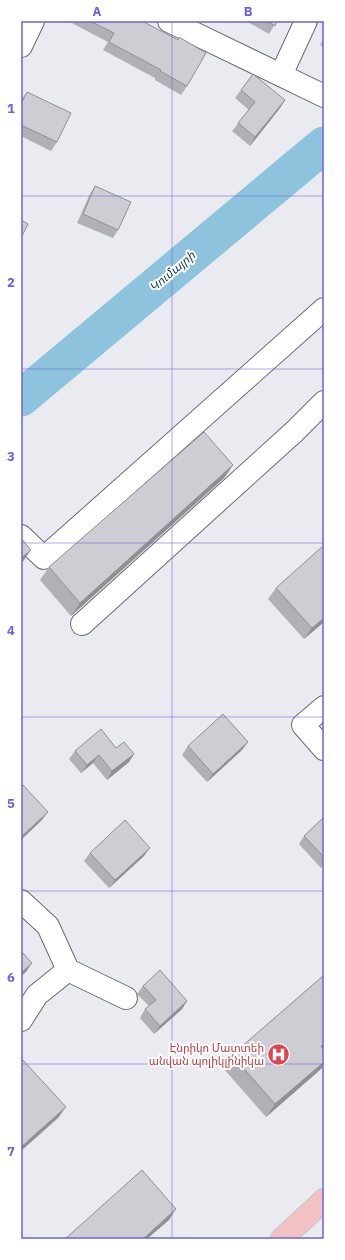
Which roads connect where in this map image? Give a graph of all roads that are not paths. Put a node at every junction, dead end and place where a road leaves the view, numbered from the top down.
1 (33, 21) edge
2 (169, 21) edge
3 (306, 21) edge
4 (21, 46) edge
5 (281, 75) junction
6 (324, 96) edge
7 (324, 309) edge
8 (324, 402) edge
9 (21, 536) edge
10 (82, 624) dead end
11 (324, 707) edge
12 (324, 749) edge
13 (21, 901) edge
14 (68, 970) junction
15 (126, 998) dead end
16 (21, 1020) edge
17 (324, 1200) edge
18 (282, 1239) edge

1 - 4 street
2 - 5 street
3 - 5 street
5 - 6 street
7 - 9 street
8 - 10 street
11 - 12 street
13 - 14 street
14 - 15 street
14 - 16 street
17 - 18 main road

